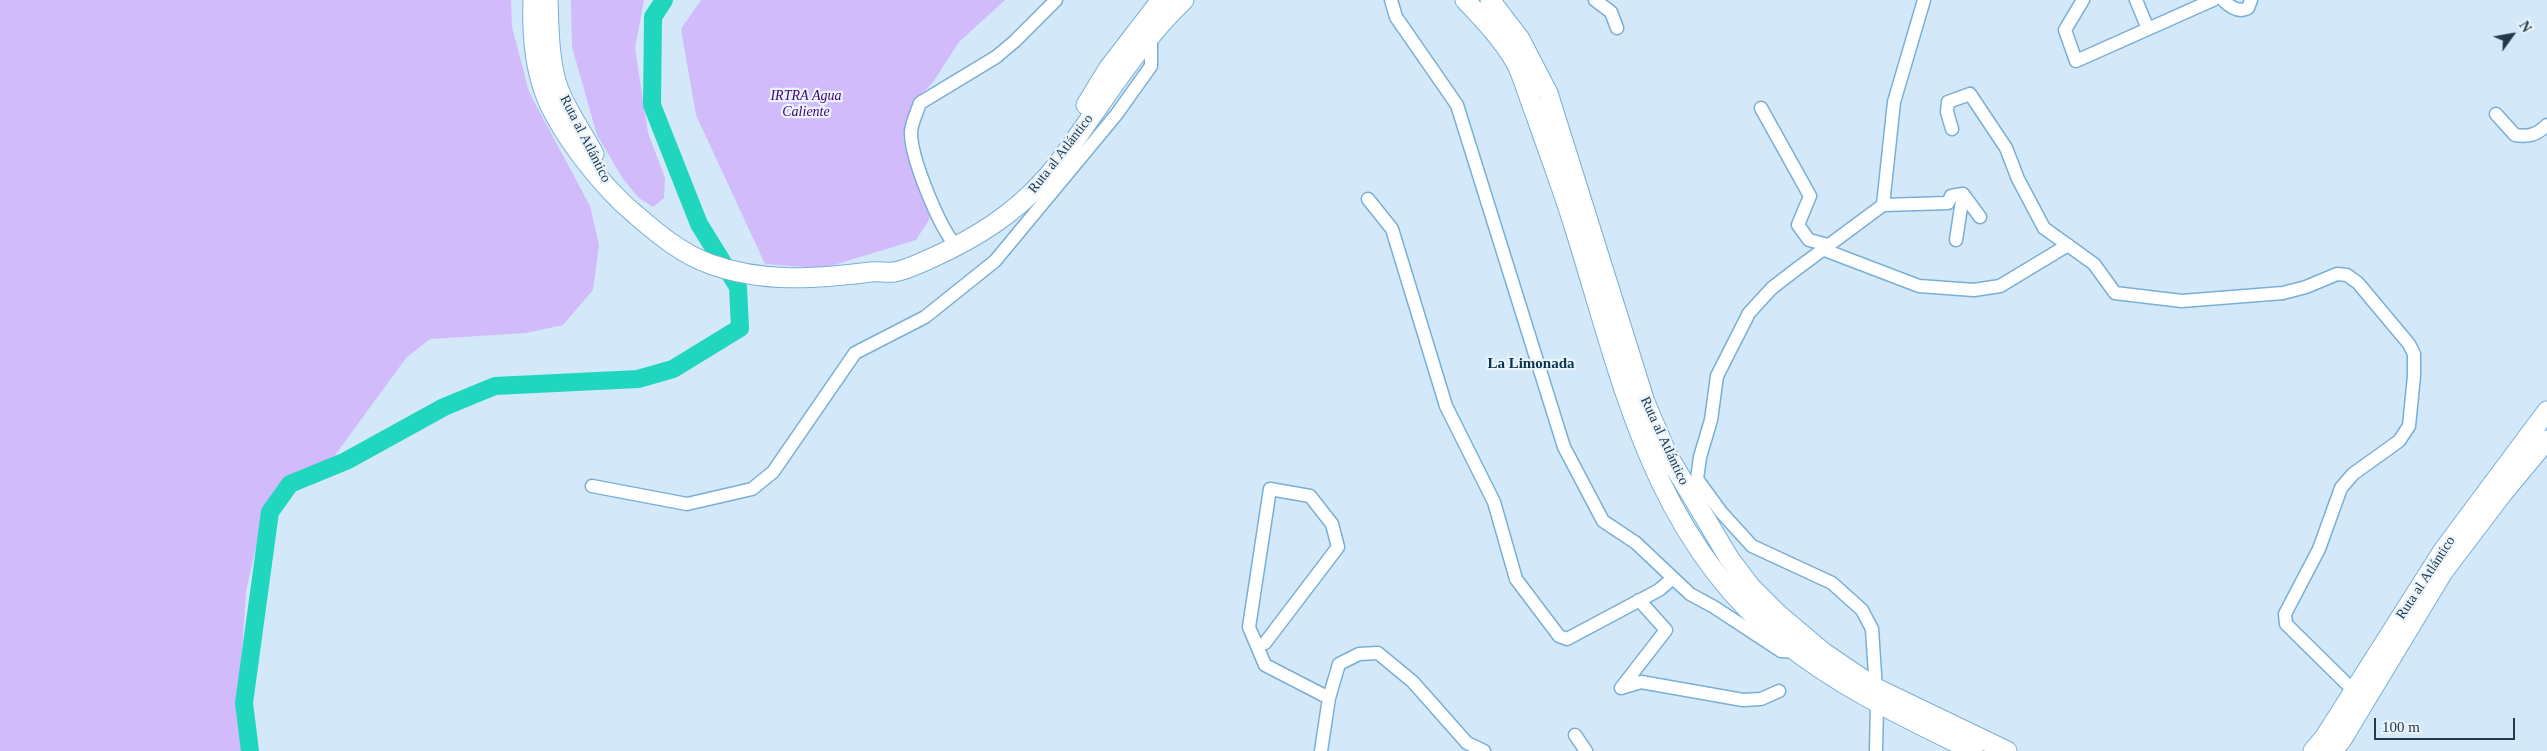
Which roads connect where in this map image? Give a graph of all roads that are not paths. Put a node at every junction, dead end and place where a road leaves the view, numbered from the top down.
1 (533, 0) edge
2 (548, 0) edge
3 (1056, 0) edge
4 (1160, 0) edge
5 (1184, 0) edge
6 (1391, 0) edge
7 (1465, 0) edge
8 (1490, 0) edge
9 (1595, 0) edge
10 (1924, 0) edge
11 (2083, 0) edge
12 (2136, 0) edge
13 (2213, 0) edge
14 (2223, 0) edge
15 (2251, 0) edge
16 (1617, 28) dead end
17 (2148, 29) junction
18 (1150, 39) junction
19 (1761, 108) dead end
20 (2496, 114) dead end
21 (2547, 125) edge
22 (1952, 128) dead end
23 (610, 190) junction
24 (1963, 194) junction
25 (1368, 199) dead end
26 (1883, 206) junction
27 (1980, 217) dead end
28 (1956, 240) dead end
29 (953, 243) junction
30 (2068, 245) junction
31 (1825, 247) junction
32 (2547, 411) edge
33 (2547, 440) edge
34 (592, 486) dead end
35 (1673, 578) junction
36 (1639, 600) junction
37 (1266, 643) dead end
38 (1798, 652) junction
39 (1779, 691) dead end
40 (2354, 691) junction
41 (1877, 696) junction
42 (1329, 698) junction
43 (1575, 735) dead end
44 (1321, 751) edge
45 (1484, 751) edge
46 (1586, 751) edge
47 (1876, 751) edge
48 (1974, 751) edge
49 (2007, 751) edge
50 (2313, 751) edge
51 (2332, 751) edge

1 - 23 highway, Ruta al Atlántico
2 - 23 highway, Ruta al Atlántico
3 - 29 street
4 - 29 highway, Ruta al Atlántico
5 - 18 highway, Ruta al Atlántico
6 - 35 street
7 - 38 highway, Ruta al Atlántico
8 - 41 highway, Ruta al Atlántico
9 - 16 street
10 - 26 street
11 - 17 street
12 - 17 street
13 - 17 street
14 - 15 street
18 - 29 highway, Ruta al Atlántico
18 - 34 street
19 - 31 street
20 - 21 street
22 - 30 street
23 - 29 highway, Ruta al Atlántico
24 - 26 street
24 - 27 street
24 - 28 street
25 - 36 street
26 - 31 street
30 - 31 street
30 - 40 street
31 - 41 street
32 - 40 highway, Ruta al Atlántico
33 - 51 highway, Ruta al Atlántico
35 - 36 street
35 - 38 street
36 - 39 street
37 - 42 street
38 - 41 highway, Ruta al Atlántico
40 - 50 highway, Ruta al Atlántico
41 - 47 street
41 - 48 highway, Ruta al Atlántico
41 - 49 highway, Ruta al Atlántico
42 - 44 street
42 - 45 street
43 - 46 street

